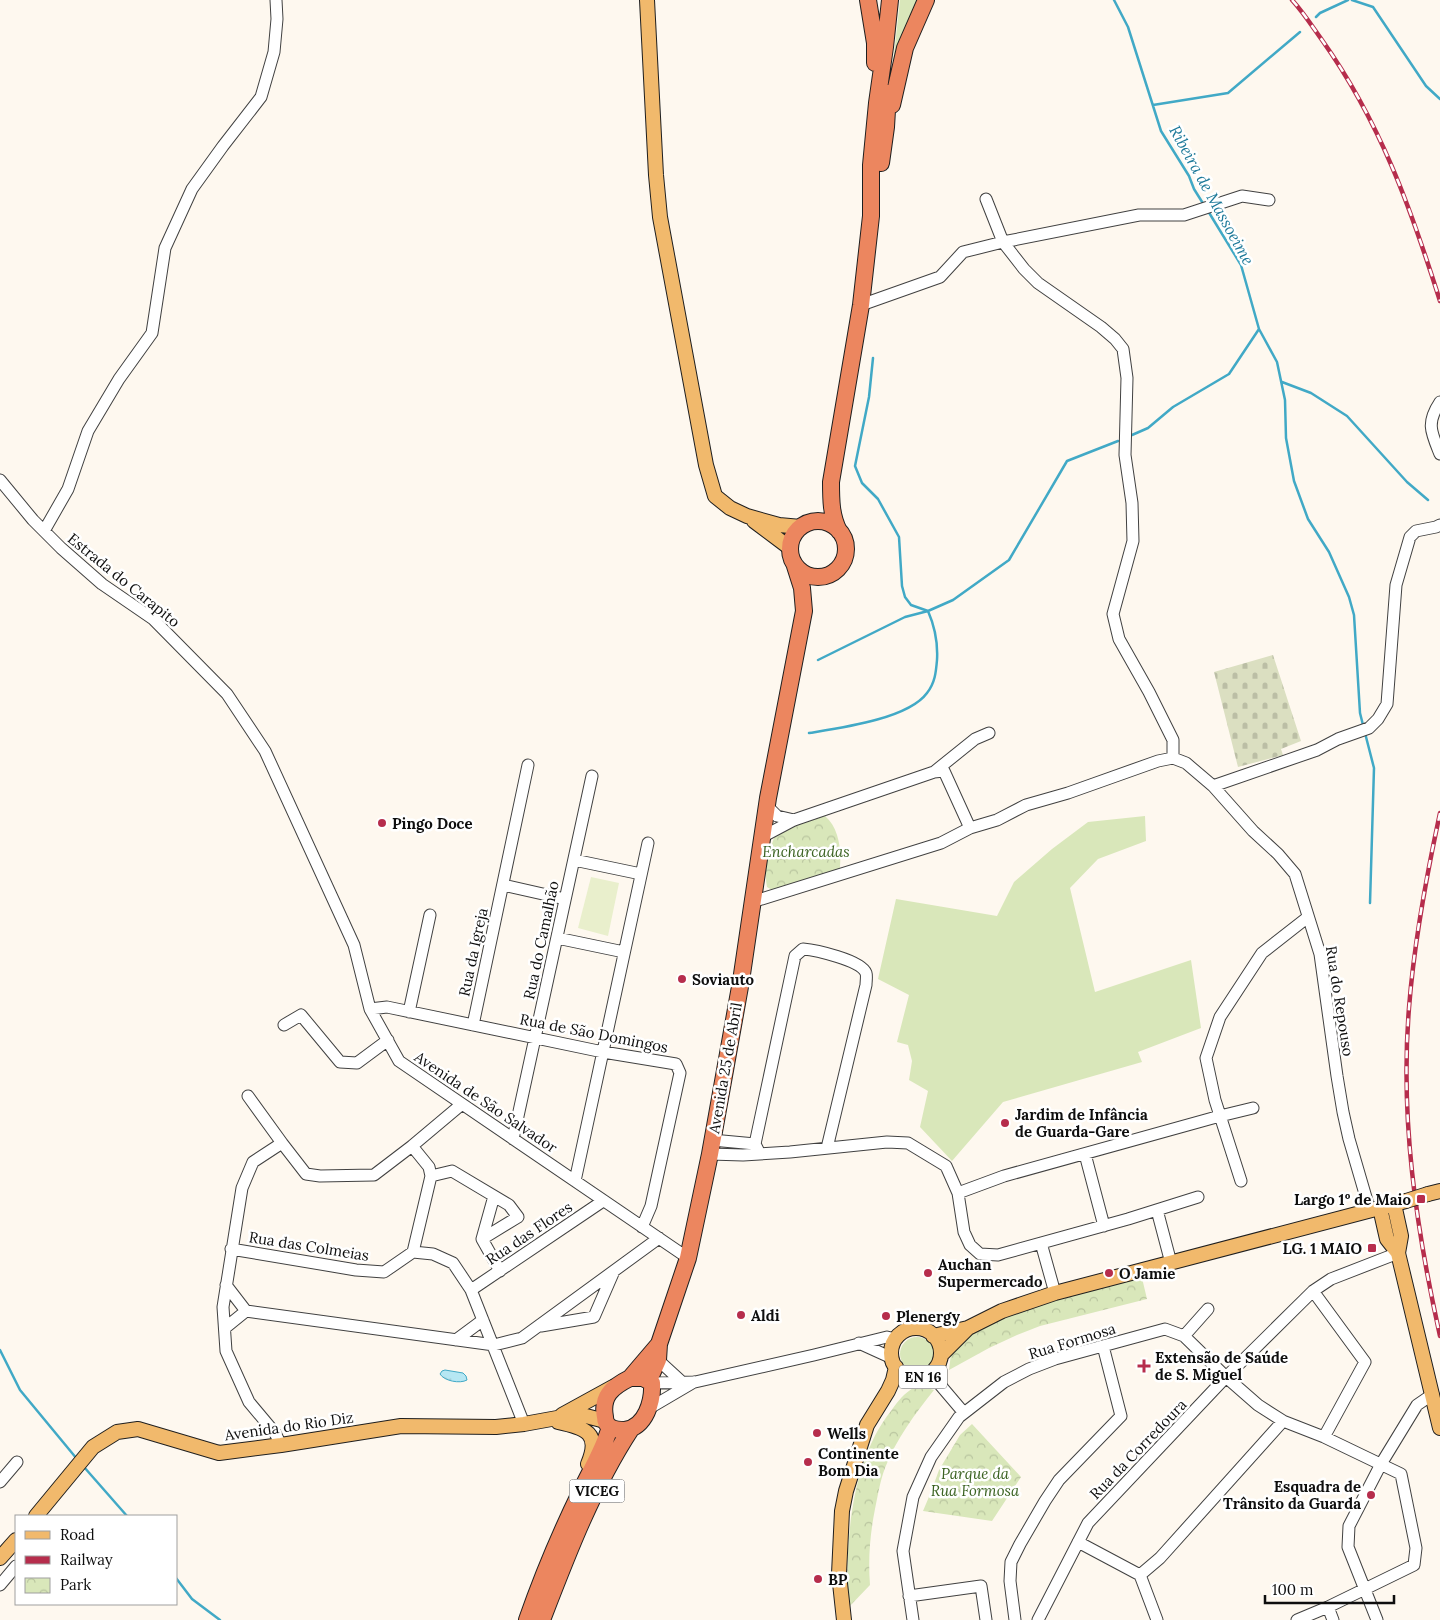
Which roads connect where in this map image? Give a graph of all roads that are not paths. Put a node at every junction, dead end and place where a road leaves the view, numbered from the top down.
1 (276, 0) edge
2 (647, 0) edge
3 (868, 0) edge
4 (890, 0) edge
5 (898, 0) edge
6 (926, 0) edge
7 (877, 103) junction
8 (886, 127) junction
9 (986, 199) dead end
10 (1269, 200) dead end
11 (871, 216) junction
12 (1003, 242) junction
13 (861, 305) junction
14 (1440, 402) edge
15 (1440, 454) edge
16 (0, 480) edge
17 (831, 482) junction
18 (747, 516) junction
19 (1440, 524) edge
20 (805, 525) junction
21 (44, 531) junction
22 (839, 531) junction
23 (790, 548) junction
24 (795, 566) junction
25 (826, 576) junction
26 (804, 611) junction
27 (989, 733) dead end
28 (265, 751) joint
29 (1174, 758) junction
30 (528, 766) dead end
31 (934, 772) junction
32 (592, 776) dead end
33 (1213, 786) junction
34 (767, 806) junction
35 (794, 820) junction
36 (970, 828) junction
37 (762, 838) junction
38 (648, 843) dead end
39 (574, 860) junction
40 (641, 874) junction
41 (503, 885) junction
42 (565, 899) junction
43 (752, 902) junction
44 (430, 915) dead end
45 (1308, 917) junction
46 (557, 938) junction
47 (624, 952) junction
48 (370, 1009) junction
49 (409, 1012) junction
50 (284, 1025) dead end
51 (473, 1025) junction
52 (535, 1038) junction
53 (388, 1040) junction
54 (602, 1052) junction
55 (248, 1096) dead end
56 (462, 1104) junction
57 (1253, 1108) dead end
58 (1220, 1116) junction
59 (513, 1139) junction
60 (282, 1143) junction
61 (412, 1146) junction
62 (711, 1147) junction
63 (827, 1148) junction
64 (758, 1149) junction
65 (1085, 1154) junction
66 (431, 1176) junction
67 (575, 1181) junction
68 (1241, 1181) dead end
69 (958, 1193) junction
70 (1434, 1193) edge
71 (494, 1196) junction
72 (1198, 1197) dead end
73 (603, 1201) junction
74 (1400, 1202) junction
75 (1375, 1209) junction
76 (1157, 1210) junction
77 (1104, 1226) junction
78 (642, 1227) junction
79 (659, 1238) junction
80 (482, 1239) junction
81 (1041, 1243) junction
82 (231, 1249) junction
83 (413, 1252) junction
84 (1398, 1253) junction
85 (688, 1258) junction
86 (1171, 1263) junction
87 (500, 1271) junction
88 (614, 1271) junction
89 (226, 1285) junction
90 (471, 1290) junction
91 (1313, 1291) junction
92 (1055, 1293) junction
93 (1208, 1309) dead end
94 (246, 1311) junction
95 (484, 1320) junction
96 (537, 1327) junction
97 (224, 1328) junction
98 (968, 1328) junction
99 (933, 1336) junction
100 (1184, 1336) junction
101 (896, 1339) junction
102 (456, 1340) junction
103 (859, 1343) junction
104 (494, 1345) junction
105 (1103, 1346) junction
106 (658, 1352) junction
107 (941, 1355) junction
108 (894, 1363) junction
109 (930, 1374) junction
110 (910, 1377) junction
111 (1226, 1377) junction
112 (623, 1381) junction
113 (650, 1382) junction
114 (682, 1382) junction
115 (694, 1382) junction
116 (1433, 1394) junction
117 (648, 1409) junction
118 (964, 1413) junction
119 (551, 1419) junction
120 (1283, 1420) junction
121 (524, 1424) junction
122 (608, 1424) junction
123 (1440, 1428) edge
124 (631, 1429) junction
125 (1324, 1437) junction
126 (280, 1445) junction
127 (857, 1457) junction
128 (17, 1462) dead end
129 (1381, 1464) junction
130 (587, 1479) junction
131 (0, 1482) edge
132 (37, 1515) edge
133 (15, 1542) edge
134 (1078, 1542) junction
135 (0, 1558) edge
136 (15, 1567) edge
137 (1140, 1575) junction
138 (0, 1585) edge
139 (1365, 1589) junction
140 (909, 1596) junction
141 (1328, 1607) junction
142 (1301, 1619) edge
143 (527, 1620) edge
144 (542, 1620) edge
145 (844, 1620) edge
146 (913, 1620) edge
147 (986, 1620) edge
148 (1015, 1620) edge
149 (1038, 1620) edge
150 (1157, 1620) edge
151 (1333, 1620) edge
152 (1377, 1620) edge

1 - 21 street
2 - 18 main road
3 - 7 highway
4 - 7 highway
5 - 8 highway
6 - 8 highway
7 - 11 highway
8 - 11 highway
9 - 12 street
10 - 12 street
11 - 13 highway
12 - 13 street
12 - 29 street
13 - 17 highway
14 - 15 street
16 - 21 street, Estrada do Carapito
17 - 20 highway
17 - 22 highway
18 - 20 main road
18 - 23 main road
19 - 33 street
20 - 22 highway
20 - 23 highway
21 - 28 street, Estrada do Carapito
22 - 25 highway, Avenida 25 de Abril
23 - 24 highway, Avenida 25 de Abril
24 - 25 highway
24 - 26 highway, Avenida 25 de Abril
25 - 26 highway, Avenida 25 de Abril
26 - 34 highway, Avenida 25 de Abril
27 - 31 street
28 - 48 street, Avenida de São Salvador
29 - 33 street, Rua do Repouso
29 - 36 street
30 - 41 street, Rua da Igreja
31 - 35 street
31 - 36 street
32 - 39 street, Rua do Camalhão
33 - 45 street, Rua do Repouso
34 - 35 street
34 - 37 highway, Avenida 25 de Abril
35 - 37 street
36 - 43 street
37 - 43 highway, Avenida 25 de Abril
38 - 40 street
39 - 40 street
39 - 42 street, Rua do Camalhão
40 - 47 street
41 - 42 street
41 - 51 street, Rua da Igreja
42 - 46 street, Rua do Camalhão
43 - 62 highway, Avenida 25 de Abril
44 - 49 street
45 - 58 street
45 - 75 street, Rua do Repouso
46 - 47 street
46 - 52 street, Rua do Camalhão
47 - 54 street
48 - 49 street, Rua de São Domingos
48 - 53 street, Avenida de São Salvador
49 - 51 street, Rua de São Domingos
50 - 53 street
51 - 52 street, Rua de São Domingos
52 - 54 street, Rua de São Domingos
52 - 59 street, Rua do Camalhão
53 - 56 street, Avenida de São Salvador
54 - 67 street
54 - 78 street, Rua de São Domingos
55 - 60 street
56 - 59 street, Avenida de São Salvador
56 - 61 street
57 - 58 street
58 - 65 street
58 - 68 street
59 - 67 street, Avenida de São Salvador
60 - 61 street
60 - 82 street
61 - 66 street
62 - 64 street
62 - 85 highway, Avenida 25 de Abril
63 - 64 street
63 - 64 street
63 - 69 street
65 - 69 street
65 - 77 street
66 - 71 street
66 - 83 street
67 - 73 street, Avenida de São Salvador
69 - 81 street
70 - 74 main road, EN 16, bridge
71 - 80 street
71 - 80 street
72 - 76 street
73 - 78 street, Avenida de São Salvador
73 - 87 street, Rua das Flores
74 - 75 main road, EN 16
74 - 84 main road
75 - 84 main road
75 - 86 main road, EN 16
76 - 77 street
76 - 86 street
77 - 81 street
78 - 79 street, Avenida de São Salvador
79 - 85 street, Avenida de São Salvador
79 - 88 street
80 - 87 street
81 - 92 street
82 - 83 street, Rua das Colmeias
82 - 89 street
83 - 90 street
84 - 91 street, Rua da Corredoura
84 - 116 main road
85 - 106 highway, Avenida 25 de Abril
86 - 92 main road, EN 16
87 - 90 street, Rua das Flores
88 - 96 street
88 - 96 street
89 - 94 street
89 - 97 street
90 - 95 street
91 - 111 street, Rua da Corredoura
91 - 125 street
92 - 98 main road, EN 16
93 - 100 street
94 - 97 street
94 - 102 street
95 - 102 street
95 - 104 street
96 - 104 street
97 - 126 street
98 - 99 main road, EN 16
98 - 107 main road, EN 16
99 - 101 main road, EN 16
99 - 107 main road, EN 16
100 - 105 street, Rua Formosa
100 - 111 street
101 - 103 street
101 - 108 main road, EN 16
102 - 104 street
103 - 108 street
103 - 115 street
104 - 121 street
105 - 118 street, Rua Formosa
105 - 148 street
106 - 112 highway, Avenida 25 de Abril
106 - 113 highway, Avenida 25 de Abril
106 - 114 street
107 - 109 main road, EN 16
108 - 110 main road, EN 16
108 - 127 main road, EN 16
109 - 110 main road, EN 16
109 - 118 street
110 - 127 main road, EN 16
111 - 120 street
111 - 134 street, Rua da Corredoura
112 - 113 highway
112 - 119 main road, Avenida do Rio Diz
112 - 122 highway
113 - 114 street
113 - 117 highway
114 - 115 street
115 - 117 street
116 - 123 main road
116 - 129 street
117 - 124 highway
118 - 140 street, Rua Formosa
119 - 121 main road, Avenida do Rio Diz
119 - 122 main road, Avenida do Rio Diz
119 - 130 main road
120 - 125 street
120 - 137 street
121 - 126 main road, Avenida do Rio Diz
122 - 124 highway
122 - 130 highway, VICEG
124 - 144 highway, VICEG
125 - 129 street
126 - 132 main road, Avenida do Rio Diz
127 - 145 main road, EN 16
128 - 131 street
129 - 139 street
129 - 139 street
130 - 143 highway, VICEG
133 - 135 main road
134 - 137 street
134 - 149 street, Rua da Corredoura
136 - 138 street
137 - 150 street
139 - 141 street
139 - 152 street
140 - 146 street, Rua Formosa
140 - 147 street
141 - 142 street
141 - 151 street

